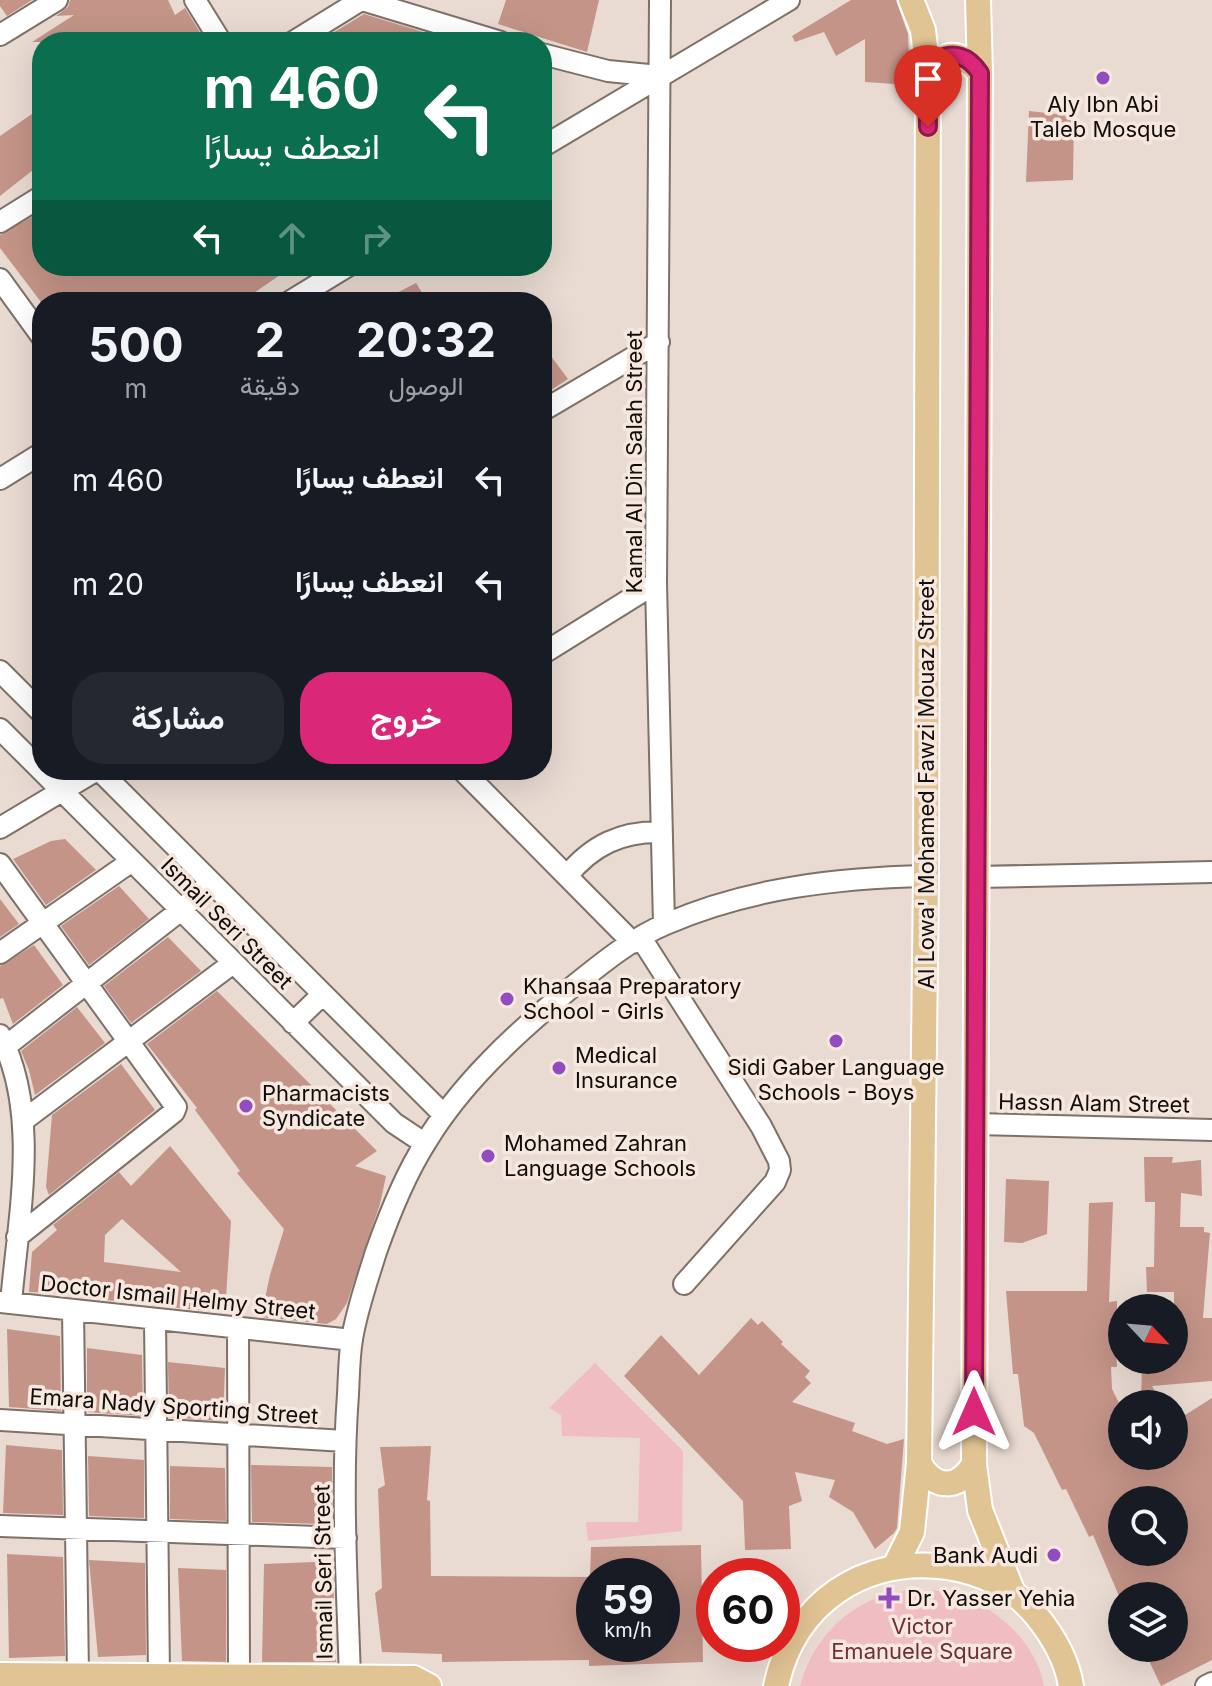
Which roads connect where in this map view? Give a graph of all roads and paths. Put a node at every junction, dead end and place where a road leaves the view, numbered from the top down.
1 (57, 0) edge
2 (195, 0) edge
3 (362, 0) edge
4 (660, 0) edge
5 (789, 0) edge
6 (911, 0) edge
7 (978, 0) edge
8 (215, 32) edge
9 (309, 32) edge
10 (468, 32) edge
11 (0, 35) edge
12 (552, 57) edge
13 (928, 73) junction
14 (980, 73) junction
15 (659, 76) junction
16 (552, 141) edge
17 (32, 202) edge
18 (0, 222) edge
19 (332, 276) edge
20 (0, 279) edge
21 (305, 292) edge
22 (32, 323) edge
23 (659, 342) junction
24 (552, 405) edge
25 (32, 459) edge
26 (0, 479) edge
27 (656, 583) junction
28 (552, 648) edge
29 (0, 671) edge
30 (32, 703) edge
31 (0, 729) edge
32 (32, 761) edge
33 (51, 780) edge
34 (81, 780) edge
35 (108, 780) edge
36 (472, 780) edge
37 (62, 791) junction
38 (0, 828) edge
39 (662, 832) junction
40 (132, 861) junction
41 (0, 864) edge
42 (1212, 872) edge
43 (567, 876) junction
44 (926, 876) junction
45 (977, 877) junction
46 (211, 882) junction
47 (181, 910) junction
48 (43, 923) junction
49 (664, 924) junction
50 (637, 940) junction
51 (0, 953) edge
52 (233, 963) junction
53 (87, 983) junction
54 (323, 994) junction
55 (293, 1023) junction
56 (3, 1041) edge
57 (129, 1041) junction
58 (9, 1084) edge
59 (444, 1115) junction
60 (24, 1120) junction
61 (975, 1124) junction
62 (1212, 1130) edge
63 (424, 1143) junction
64 (10, 1204) edge
65 (17, 1237) junction
66 (684, 1284) dead end
67 (6, 1303) edge
68 (73, 1310) junction
69 (155, 1319) junction
70 (238, 1328) junction
71 (352, 1340) junction
72 (0, 1420) edge
73 (75, 1424) junction
74 (156, 1429) junction
75 (238, 1434) junction
76 (345, 1441) junction
77 (919, 1463) junction
78 (974, 1464) junction
79 (0, 1526) edge
80 (76, 1529) junction
81 (157, 1532) junction
82 (239, 1534) junction
83 (346, 1538) junction
84 (895, 1566) junction
85 (1013, 1593) junction
86 (0, 1675) edge
87 (78, 1676) junction
88 (159, 1676) junction
89 (239, 1677) junction
90 (350, 1678) junction
91 (1212, 1683) edge
92 (429, 1686) edge
93 (776, 1686) edge
94 (1071, 1686) edge
95 (1206, 1686) edge

1 - 11 street
2 - 8 street
3 - 9 street
3 - 10 street
4 - 15 street, Kamal Al Din Salah Street
5 - 15 street
6 - 13 main road, Al Lowa' Mohamed Fawzi Mouaz Street
7 - 14 main road
12 - 15 street
13 - 14 main road
13 - 44 main road, Al Lowa' Mohamed Fawzi Mouaz Street
14 - 45 main road
15 - 16 street
15 - 23 street, Kamal Al Din Salah Street
17 - 18 street
19 - 21 street
20 - 22 street
23 - 24 street
23 - 27 street, Kamal Al Din Salah Street
25 - 26 street
27 - 28 street
27 - 39 street, Kamal Al Din Salah Street
29 - 30 street
31 - 32 street, Ismail Seri Street
33 - 37 street, Ismail Seri Street
34 - 37 street
35 - 46 street, Ismail Seri Street
36 - 43 street
37 - 38 street
37 - 40 street, Ismail Seri Street
39 - 43 street
39 - 49 street, Kamal Al Din Salah Street
40 - 47 street, Ismail Seri Street
40 - 48 street
41 - 48 street
42 - 45 street
43 - 50 street
44 - 49 street, Ismail Seri Street
44 - 77 main road, Al Lowa' Mohamed Fawzi Mouaz Street
45 - 61 main road
46 - 47 street
46 - 54 street, Ismail Seri Street
47 - 52 street, Ismail Seri Street
47 - 53 street
48 - 51 street
48 - 53 street
49 - 50 street, Ismail Seri Street
50 - 59 street, Ismail Seri Street
50 - 66 street
52 - 55 street, Ismail Seri Street
52 - 57 street
53 - 56 street
53 - 57 street
54 - 55 street
54 - 59 street, Ismail Seri Street
55 - 63 street, Ismail Seri Street
56 - 58 street
57 - 60 street
57 - 65 street
58 - 60 street
59 - 63 street, Ismail Seri Street
60 - 64 street
61 - 62 street, Hassn Alam Street
61 - 78 main road
63 - 71 street, Ismail Seri Street
64 - 65 street
65 - 67 street
67 - 68 street, Doctor Ismail Helmy Street
68 - 69 street, Doctor Ismail Helmy Street
68 - 73 street
69 - 70 street, Doctor Ismail Helmy Street
69 - 74 street
70 - 71 street, Doctor Ismail Helmy Street
70 - 75 street
71 - 76 street, Ismail Seri Street
72 - 73 street, Emara Nady Sporting Street
73 - 74 street, Emara Nady Sporting Street
73 - 80 street
74 - 75 street, Emara Nady Sporting Street
74 - 81 street
75 - 76 street, Emara Nady Sporting Street
75 - 82 street
76 - 83 street, Ismail Seri Street
77 - 78 main road
77 - 84 main road, Al Lowa' Mohamed Fawzi Mouaz Street
78 - 85 main road
79 - 80 street
80 - 81 street
80 - 87 street
81 - 82 street
81 - 88 street
82 - 83 street
82 - 89 street
83 - 90 street, Ismail Seri Street
84 - 85 main road
84 - 93 main road
85 - 94 main road
86 - 87 main road
87 - 88 main road
88 - 89 main road
89 - 90 main road
90 - 92 main road
91 - 95 street

